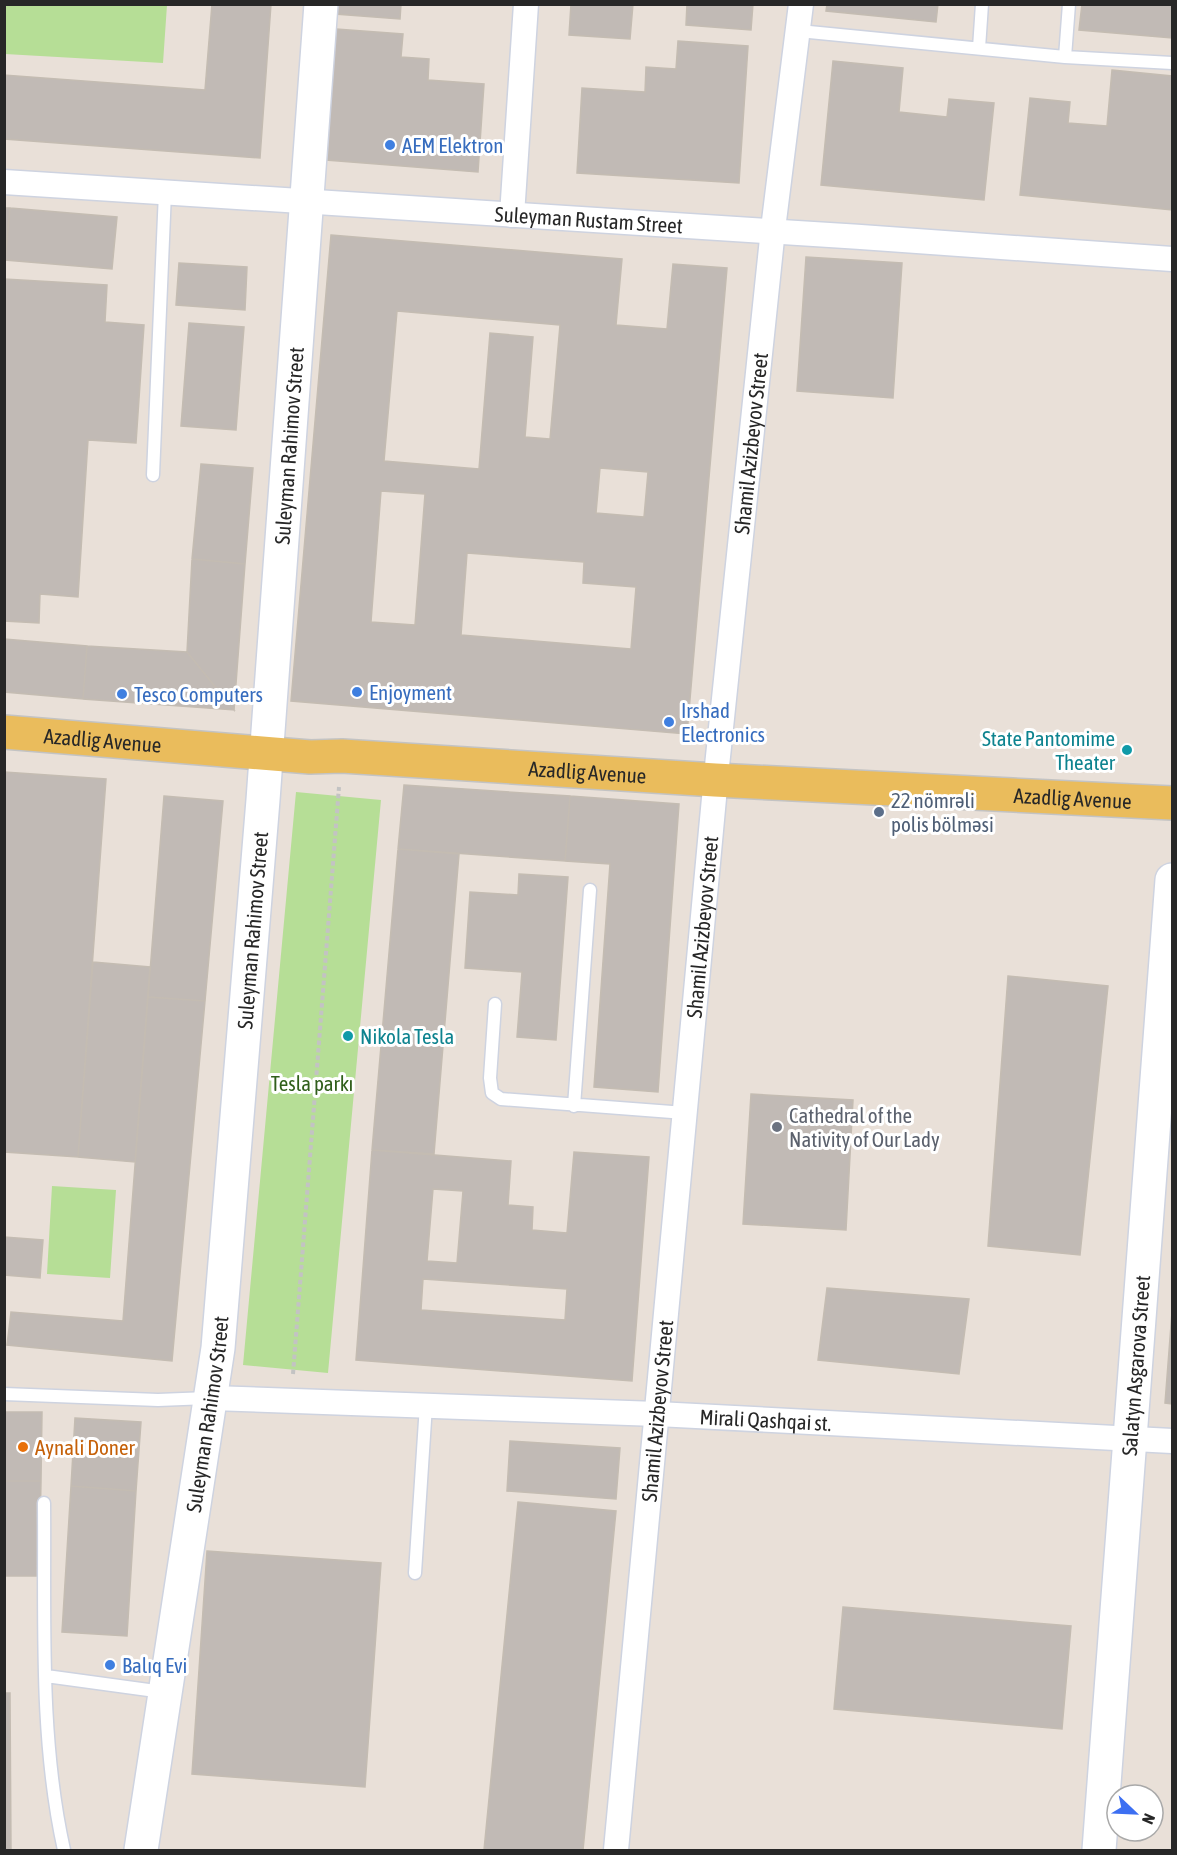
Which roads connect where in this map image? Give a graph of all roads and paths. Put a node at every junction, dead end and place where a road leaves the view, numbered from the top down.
1 (321, 4) edge
2 (526, 4) edge
3 (801, 4) edge
4 (982, 4) edge
5 (1069, 4) edge
6 (799, 31) junction
7 (979, 48) junction
8 (1065, 57) junction
9 (1173, 63) edge
10 (4, 182) edge
11 (165, 192) junction
12 (306, 201) junction
13 (512, 215) junction
14 (773, 230) junction
15 (1173, 259) edge
16 (153, 475) dead end
17 (4, 732) edge
18 (265, 754) junction
19 (342, 756) junction
20 (715, 780) junction
21 (1173, 803) edge
22 (1173, 880) edge
23 (590, 890) dead end
24 (495, 1004) dead end
25 (574, 1106) junction
26 (685, 1113) junction
27 (6, 1395) edge
28 (212, 1398) junction
29 (291, 1401) junction
30 (426, 1405) junction
31 (657, 1414) junction
32 (1132, 1439) junction
33 (1173, 1442) edge
34 (45, 1503) dead end
35 (416, 1573) dead end
36 (46, 1676) junction
37 (165, 1692) junction
38 (64, 1851) edge
39 (141, 1851) edge
40 (616, 1851) edge
41 (1099, 1851) edge

1 - 12 main road, Suleyman Rahimov Street
2 - 13 street
3 - 6 street, Shamil Azizbeyov Street
4 - 7 lane
5 - 8 lane
6 - 7 lane
6 - 14 street, Shamil Azizbeyov Street
7 - 8 lane
8 - 9 lane
10 - 11 street, Suleyman Rustam Street
11 - 12 street, Suleyman Rustam Street
11 - 16 lane
12 - 13 street, Suleyman Rustam Street
12 - 18 main road, Suleyman Rahimov Street
13 - 14 street, Suleyman Rustam Street
14 - 15 street, Suleyman Rustam Street
14 - 20 street, Shamil Azizbeyov Street
17 - 18 main road, Azadlig Avenue
18 - 19 main road, Azadlig Avenue
18 - 28 main road, Suleyman Rahimov Street
19 - 20 main road, Azadlig Avenue
19 - 29 path
20 - 21 main road, Azadlig Avenue
20 - 26 street, Shamil Azizbeyov Street
22 - 32 main road, Salatyn Asgarova Street
23 - 25 lane
24 - 25 lane
25 - 26 lane
26 - 31 street, Shamil Azizbeyov Street
27 - 28 lane
28 - 29 street, Mirali Qashqai st.
28 - 37 main road, Suleyman Rahimov Street
29 - 30 street, Mirali Qashqai st.
30 - 31 street, Mirali Qashqai st.
30 - 35 lane
31 - 32 street, Mirali Qashqai st.
31 - 40 street, Shamil Azizbeyov Street
32 - 33 street, Mirali Qashqai st.
32 - 41 main road, Salatyn Asgarova Street
34 - 36 lane
36 - 37 lane
36 - 38 lane
37 - 39 main road, Suleyman Rahimov Street

